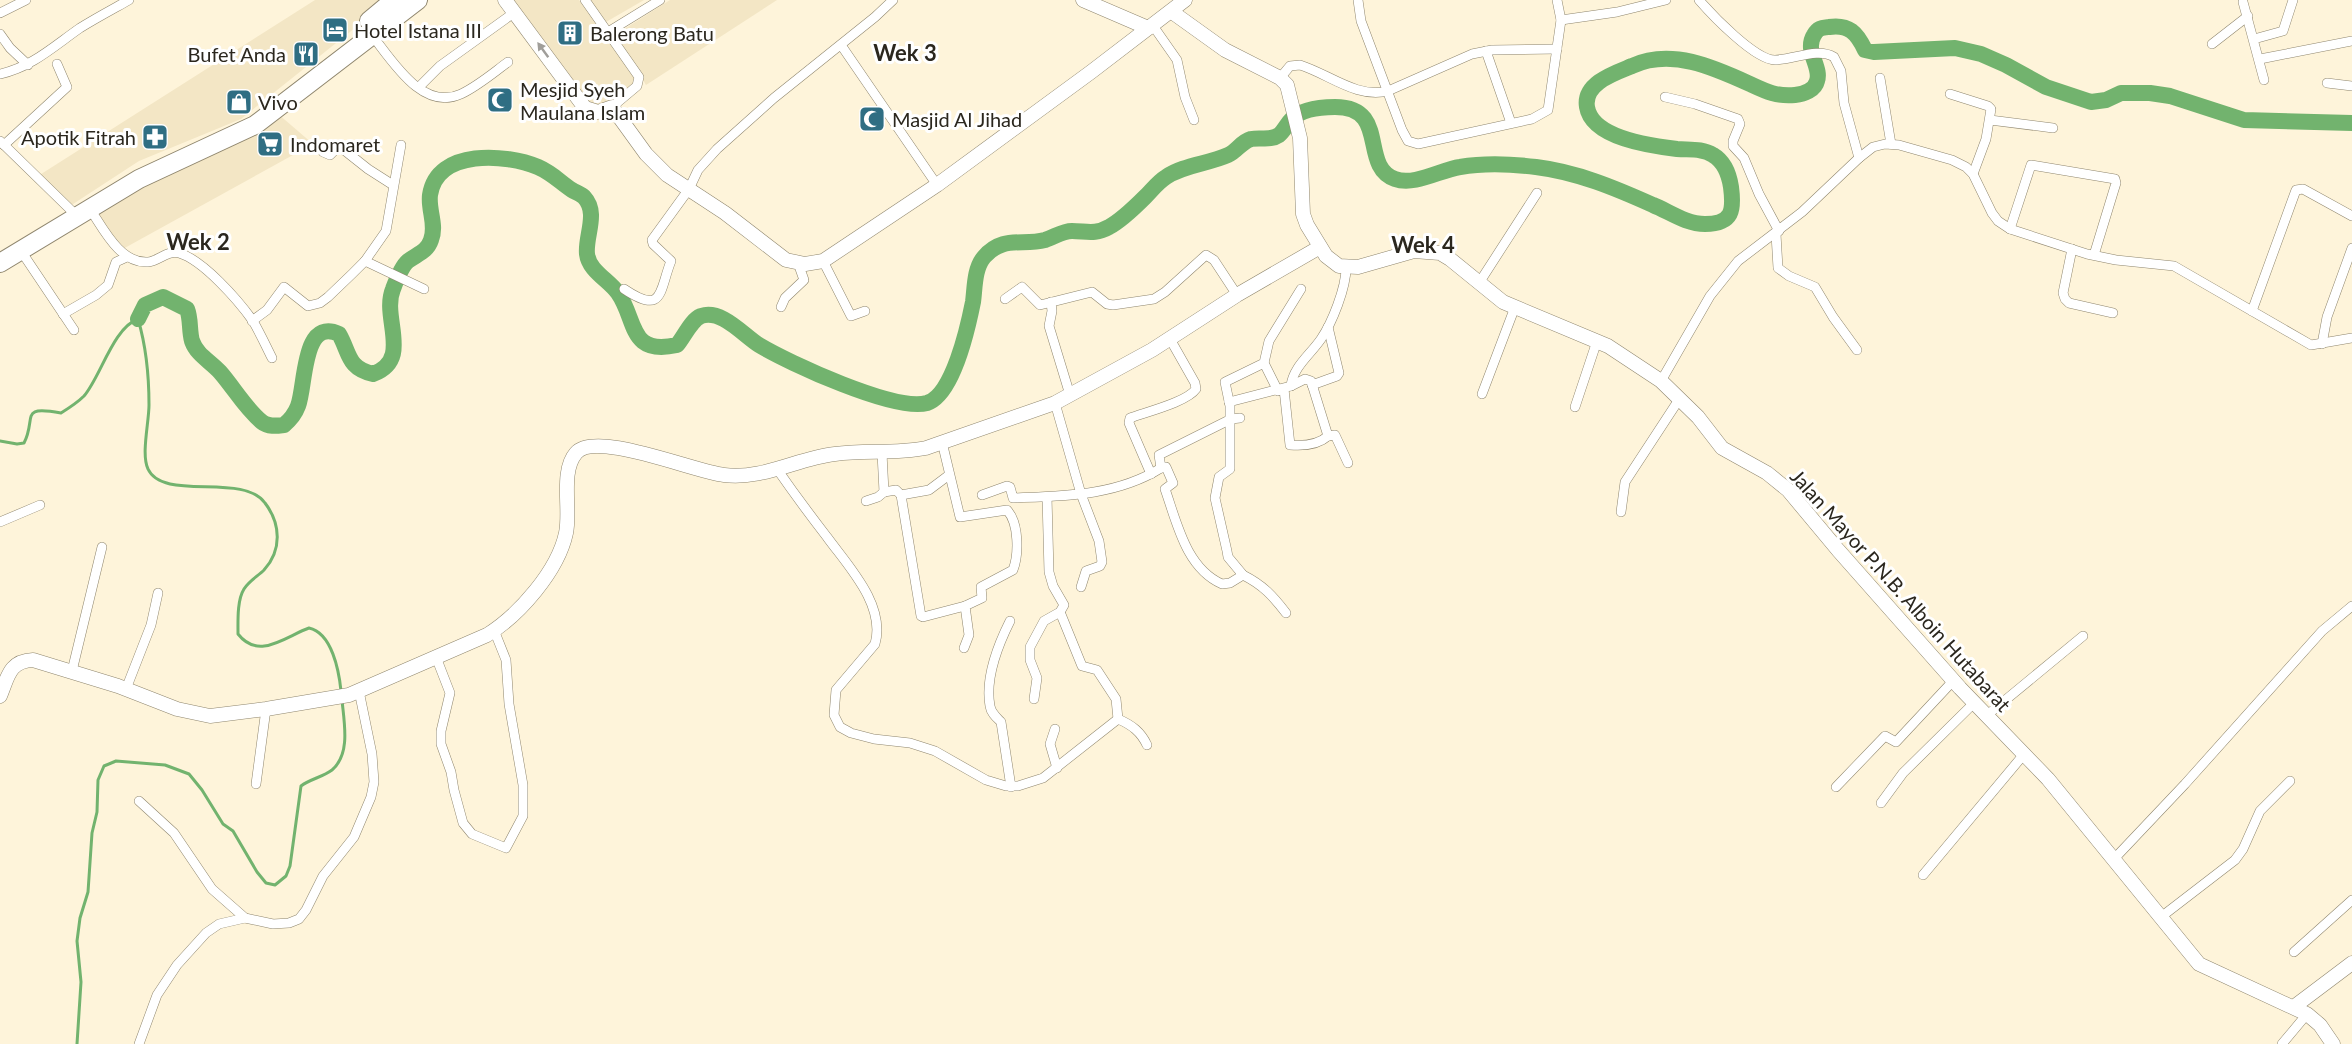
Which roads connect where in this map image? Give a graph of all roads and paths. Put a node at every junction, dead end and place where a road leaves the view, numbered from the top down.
1 (26, 0) edge
2 (129, 0) edge
3 (394, 0) edge
4 (418, 0) edge
5 (505, 0) edge
6 (585, 0) edge
7 (660, 0) edge
8 (893, 0) edge
9 (1083, 0) edge
10 (1185, 0) edge
11 (1358, 0) edge
12 (1557, 0) edge
13 (1666, 0) edge
14 (1699, 0) edge
15 (2293, 0) edge
16 (2243, 2) dead end
17 (515, 12) junction
18 (1172, 12) junction
19 (0, 13) edge
20 (2248, 16) junction
21 (1561, 20) junction
22 (1148, 28) junction
23 (608, 32) junction
24 (0, 34) edge
25 (372, 34) junction
26 (2254, 39) junction
27 (2352, 41) edge
28 (2212, 44) dead end
29 (842, 45) junction
30 (1557, 49) junction
31 (1486, 51) junction
32 (2259, 59) junction
33 (508, 62) dead end
34 (28, 64) junction
35 (57, 64) dead end
36 (0, 74) edge
37 (1880, 78) dead end
38 (2264, 80) dead end
39 (1284, 83) junction
40 (2327, 83) dead end
41 (2352, 86) edge
42 (419, 87) junction
43 (1388, 91) junction
44 (1950, 94) dead end
45 (1665, 97) dead end
46 (612, 107) junction
47 (1194, 120) dead end
48 (1990, 120) junction
49 (1510, 123) junction
50 (2053, 128) dead end
51 (2, 143) edge
52 (1891, 144) junction
53 (400, 145) dead end
54 (322, 152) dead end
55 (1859, 158) junction
56 (1973, 174) junction
57 (393, 185) junction
58 (936, 185) junction
59 (688, 189) junction
60 (1537, 193) dead end
61 (80, 212) junction
62 (2352, 216) edge
63 (2010, 229) junction
64 (47, 231) junction
65 (1778, 232) junction
66 (1320, 247) junction
67 (2352, 248) edge
68 (2072, 249) junction
69 (21, 251) junction
70 (0, 255) edge
71 (2094, 255) junction
72 (127, 257) junction
73 (365, 261) junction
74 (823, 261) junction
75 (0, 263) edge
76 (798, 263) junction
77 (1346, 268) junction
78 (1479, 283) junction
79 (424, 289) dead end
80 (624, 289) dead end
81 (1301, 289) dead end
82 (1238, 295) junction
83 (1005, 299) dead end
84 (1051, 302) junction
85 (781, 307) dead end
86 (1515, 308) junction
87 (865, 311) dead end
88 (2252, 311) junction
89 (2113, 313) dead end
90 (63, 314) junction
91 (252, 321) junction
92 (1328, 327) junction
93 (74, 330) dead end
94 (2352, 338) edge
95 (1170, 339) junction
96 (1597, 341) junction
97 (2322, 344) junction
98 (1857, 350) dead end
99 (273, 358) dead end
100 (1264, 363) junction
101 (1661, 381) junction
102 (1312, 384) junction
103 (1284, 389) junction
104 (1482, 393) dead end
105 (1070, 395) junction
106 (1680, 398) junction
107 (1229, 402) junction
108 (1055, 403) junction
109 (1575, 407) dead end
110 (1235, 419) junction
111 (1328, 436) junction
112 (942, 442) junction
113 (882, 453) junction
114 (1348, 463) dead end
115 (1161, 468) junction
116 (777, 469) junction
117 (1151, 474) junction
118 (949, 476) junction
119 (884, 492) junction
120 (1081, 494) junction
121 (901, 495) junction
122 (982, 495) dead end
123 (1047, 497) junction
124 (866, 501) dead end
125 (40, 505) dead end
126 (1621, 512) dead end
127 (0, 522) edge
128 (102, 547) dead end
129 (1243, 575) junction
130 (1081, 587) dead end
131 (158, 593) dead end
132 (964, 606) junction
133 (2352, 606) edge
134 (1060, 612) junction
135 (1286, 613) dead end
136 (1010, 621) dead end
137 (494, 630) junction
138 (2083, 636) dead end
139 (964, 648) dead end
140 (436, 657) junction
141 (72, 671) junction
142 (1953, 681) junction
143 (126, 689) junction
144 (354, 693) junction
145 (0, 696) edge
146 (1034, 699) dead end
147 (1974, 703) junction
148 (266, 710) junction
149 (1986, 716) junction
150 (1118, 719) junction
151 (1055, 729) dead end
152 (1147, 745) dead end
153 (2025, 753) junction
154 (1057, 768) junction
155 (2290, 781) dead end
156 (256, 784) dead end
157 (1011, 787) junction
158 (1836, 787) dead end
159 (140, 801) dead end
160 (1881, 803) dead end
161 (2114, 859) junction
162 (1923, 875) dead end
163 (2350, 906) edge
164 (2161, 916) junction
165 (245, 918) junction
166 (2294, 952) dead end
167 (2352, 963) edge
168 (2301, 1010) junction
169 (139, 1044) edge
170 (2282, 1044) edge
171 (2333, 1044) edge

1 - 19 street
2 - 34 street
3 - 61 highway
4 - 25 highway
5 - 17 main road
6 - 23 street
7 - 23 street
8 - 29 street
9 - 22 main road
10 - 18 main road
11 - 43 street
12 - 21 street
13 - 21 street
14 - 55 street
15 - 26 street
16 - 20 street
17 - 42 street
46 -> 17 main road
18 - 22 main road
18 - 39 main road
20 - 26 street
20 - 28 street
21 - 30 street
22 - 47 street
22 - 58 main road
23 - 46 street
24 - 34 street
25 - 42 street
25 - 61 highway
26 - 32 street
27 - 32 street
29 - 58 street
29 - 59 street
30 - 31 street
30 - 49 street
31 - 43 street
31 - 49 street
32 - 38 street
33 - 42 street
34 - 36 street
35 - 51 street
37 - 52 street
39 - 43 street
39 - 66 main road
40 - 41 street
43 - 49 street
44 - 48 street
45 - 65 street
46 - 59 main road
48 - 50 street
48 - 56 street
51 - 61 street
52 - 55 street
52 - 56 street
53 - 57 street
54 - 57 street
55 - 65 street
56 - 63 street
57 - 73 street
58 - 74 main road
59 - 76 main road
59 - 80 street
60 - 78 street
61 - 64 highway
61 - 72 street
62 - 88 street
63 - 68 street
63 - 71 street
64 - 69 highway
64 - 70 highway
65 - 98 street
65 - 101 street
66 - 77 main road
66 - 82 main road
67 - 97 street
68 - 71 street
68 - 89 street
69 - 75 highway
69 - 90 street
71 - 88 street
72 - 90 street
72 - 91 street
73 - 79 street
73 - 91 street
74 - 76 main road
74 - 87 street
76 - 85 street
77 - 78 main road, Jalan Mayor P.N.B. Alboin Hutabarat
77 - 92 street
78 - 86 main road, Jalan Mayor P.N.B. Alboin Hutabarat
81 - 100 street
82 - 84 street
82 - 95 main road
83 - 84 street
84 - 105 street
86 - 96 main road, Jalan Mayor P.N.B. Alboin Hutabarat
86 - 104 street
88 - 97 street
90 - 93 street
91 - 99 street
92 - 102 street
92 - 103 street
94 - 97 street
95 - 105 main road
95 - 117 street
96 - 101 main road, Jalan Mayor P.N.B. Alboin Hutabarat
96 - 109 street
100 - 103 street
100 - 107 street
101 - 106 main road, Jalan Mayor P.N.B. Alboin Hutabarat
102 - 103 street
102 - 111 street
103 - 107 street
103 - 111 street
105 - 108 main road
106 - 126 street
106 - 142 main road, Jalan Mayor P.N.B. Alboin Hutabarat
107 - 110 street
108 - 112 main road
108 - 120 street
110 - 115 street
110 - 129 street
111 - 114 street
112 - 113 main road
112 - 118 street
113 - 116 main road
113 - 119 street
115 - 117 street
115 - 129 street
116 - 137 main road
116 - 157 street
117 - 120 street
118 - 121 street
118 - 132 street
119 - 121 street
119 - 124 street
120 - 123 street
120 - 130 street
121 - 132 street
122 - 123 street
123 - 134 street
125 - 127 street
128 - 141 street
129 - 135 street
131 - 143 street
132 - 139 street
133 - 161 street
134 - 146 street
134 - 150 street
136 - 157 street
137 - 140 main road
137 - 140 street
138 - 149 street
140 - 144 main road
141 - 143 main road
141 - 145 main road
142 - 147 main road, Jalan Mayor P.N.B. Alboin Hutabarat
142 - 158 street
143 - 148 main road
144 - 148 main road
144 - 165 street
147 - 149 main road, Jalan Mayor P.N.B. Alboin Hutabarat
147 - 160 street
148 - 156 street
149 - 153 main road, Jalan Mayor P.N.B. Alboin Hutabarat
150 - 152 street
150 - 154 street
151 - 154 street
153 - 161 main road, Jalan Mayor P.N.B. Alboin Hutabarat
153 - 162 street
154 - 157 street
155 - 164 street
159 - 165 street
161 - 164 main road, Jalan Mayor P.N.B. Alboin Hutabarat
163 - 166 street
164 - 168 main road, Jalan Mayor P.N.B. Alboin Hutabarat
165 - 169 street
167 - 168 main road
168 - 170 street
168 - 171 main road

